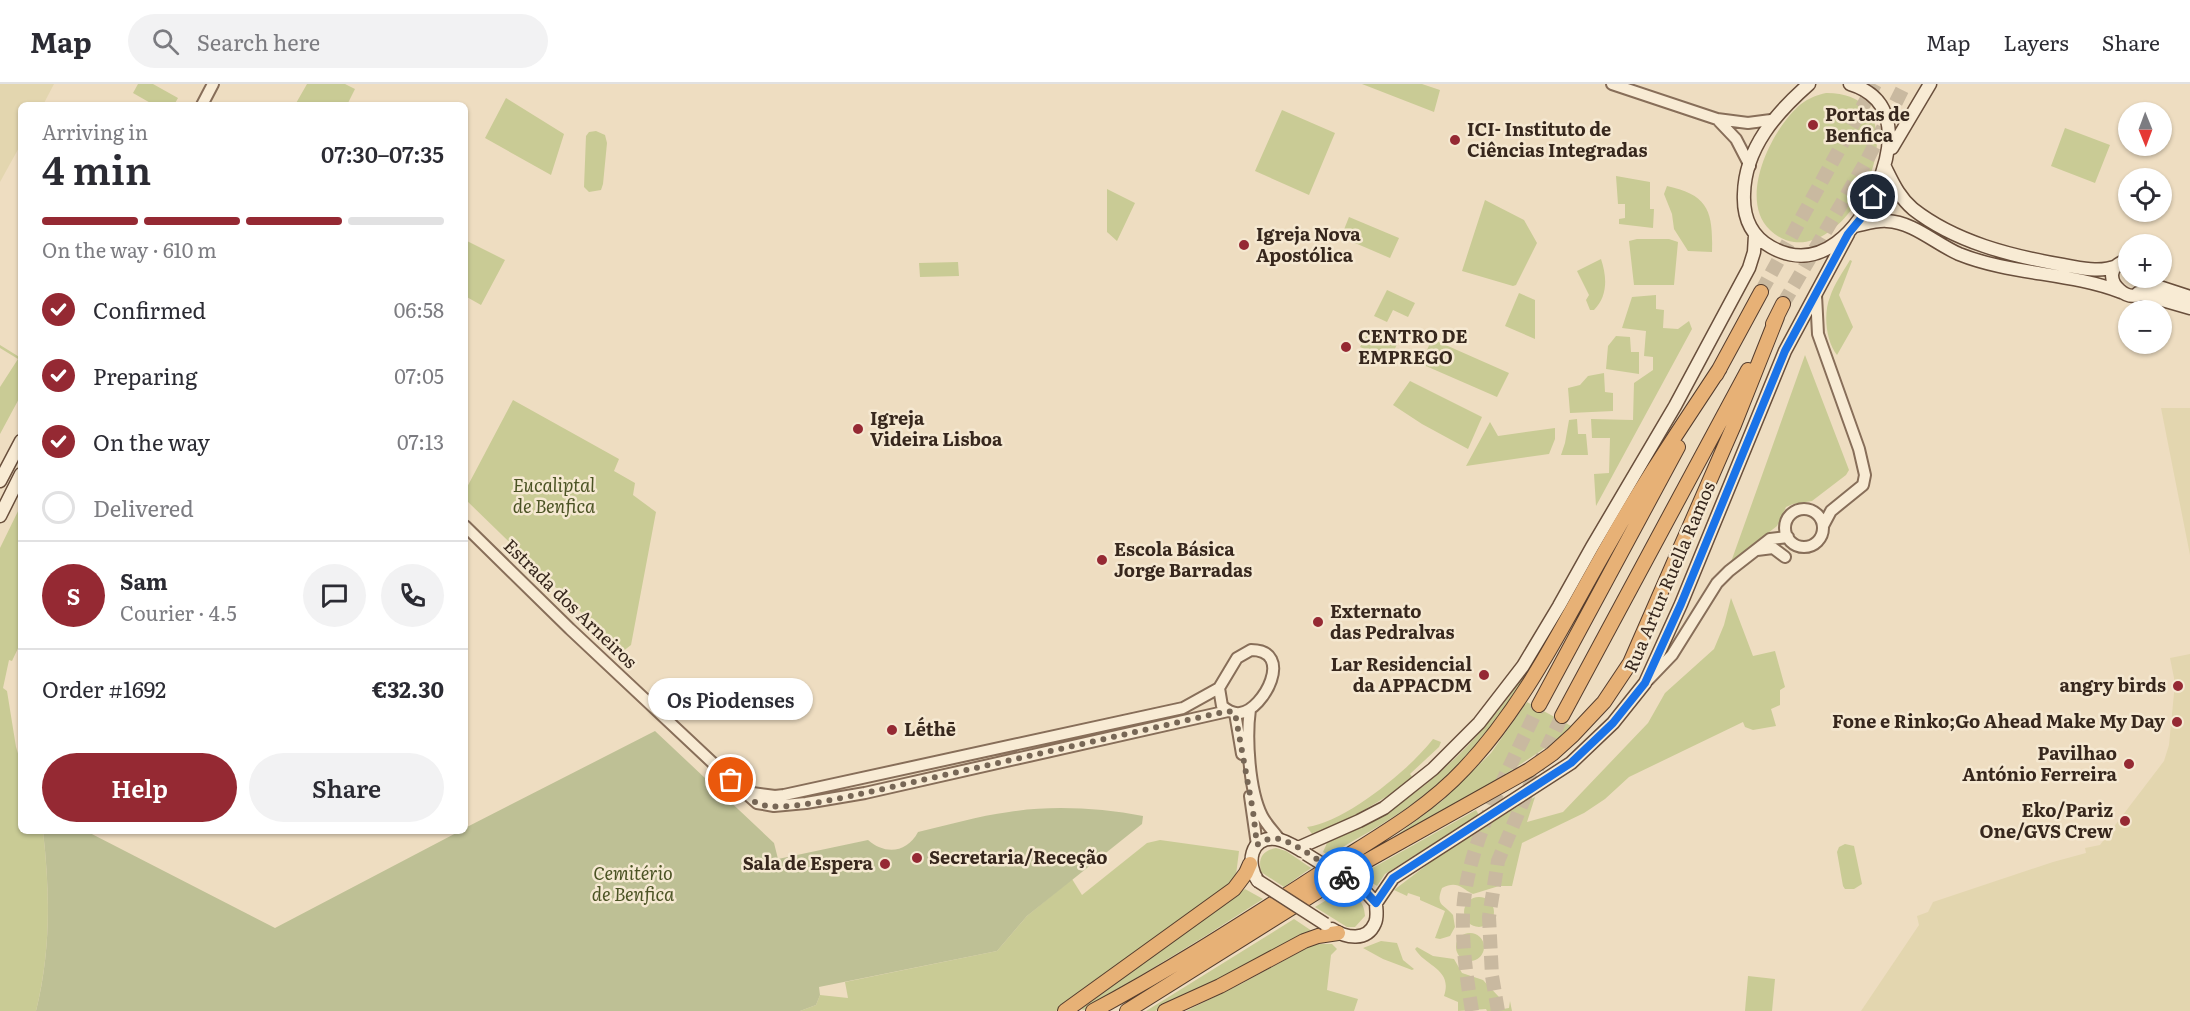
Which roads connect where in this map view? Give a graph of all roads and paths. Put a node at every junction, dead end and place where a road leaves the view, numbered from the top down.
1 (213, 84) edge
2 (1612, 84) edge
3 (1817, 84) edge
4 (1850, 84) edge
5 (1930, 84) edge
6 (1806, 86) edge
7 (204, 102) edge
8 (1717, 119) junction
9 (1772, 120) junction
10 (1889, 154) junction
11 (1750, 166) junction
12 (1885, 167) junction
13 (1852, 230) junction
14 (1755, 235) junction
15 (2118, 265) edge
16 (2118, 269) edge
17 (2118, 288) edge
18 (2118, 288) edge
19 (2142, 288) edge
20 (2168, 288) edge
21 (1761, 292) tunnel mouth
22 (2121, 292) junction
23 (2138, 294) junction
24 (1816, 295) junction
25 (2190, 297) edge
26 (1783, 304) tunnel mouth
27 (2190, 308) edge
28 (1777, 317) junction
29 (1720, 368) junction
30 (18, 447) edge
31 (18, 480) edge
32 (0, 481) edge
33 (1863, 485) junction
34 (1811, 511) junction
35 (0, 516) edge
36 (1823, 526) junction
37 (468, 529) edge
38 (1788, 537) junction
39 (1757, 550) junction
40 (1785, 557) dead end
41 (1645, 683) junction
42 (1219, 688) junction
43 (1539, 705) tunnel mouth
44 (1250, 709) junction
45 (1232, 712) junction
46 (1562, 716) tunnel mouth
47 (745, 792) junction
48 (1279, 839) junction
49 (1257, 845) junction
50 (1302, 851) junction
51 (1250, 864) junction
52 (1376, 903) junction
53 (1338, 933) junction
54 (1065, 1011) edge
55 (1093, 1011) edge
56 (1126, 1011) edge
57 (1165, 1011) edge

1 - 7 street
2 - 8 street
3 - 6 main road
4 - 10 main road
5 - 10 main road
6 - 9 main road
8 - 9 street
8 - 11 street
9 - 11 main road
10 - 12 main road, Rua Artur Ruella Ramos
11 - 14 main road
12 - 13 main road, Rua Artur Ruella Ramos
12 - 15 main road
13 - 14 main road
13 - 22 main road
13 - 24 main road, Rua Artur Ruella Ramos
14 - 50 main road
16 - 17 main road
18 - 22 main road
19 - 23 main road
20 - 25 main road
21 - 29 highway
22 - 23 main road
23 - 27 main road
24 - 33 street
24 - 41 main road, Rua Artur Ruella Ramos
26 - 28 highway
28 - 46 highway
28 - 56 highway
29 - 43 highway
29 - 55 highway
30 - 32 main road
31 - 35 main road
33 - 34 street
33 - 36 street
34 - 36 street
34 - 38 street
36 - 38 street
37 - 47 street, Estrada dos Arneiros
38 - 39 street
39 - 40 street
39 - 41 street
41 - 52 main road, Rua Artur Ruella Ramos
42 - 44 street
42 - 45 street
42 - 47 street
44 - 45 street
44 - 48 street
45 - 47 street, Estrada dos Arneiros
45 - 49 street
48 - 49 main road
48 - 50 main road
49 - 51 main road
50 - 52 main road, bridge
51 - 53 main road, bridge
51 - 54 highway
52 - 53 main road, Rua Artur Ruella Ramos
53 - 57 highway

